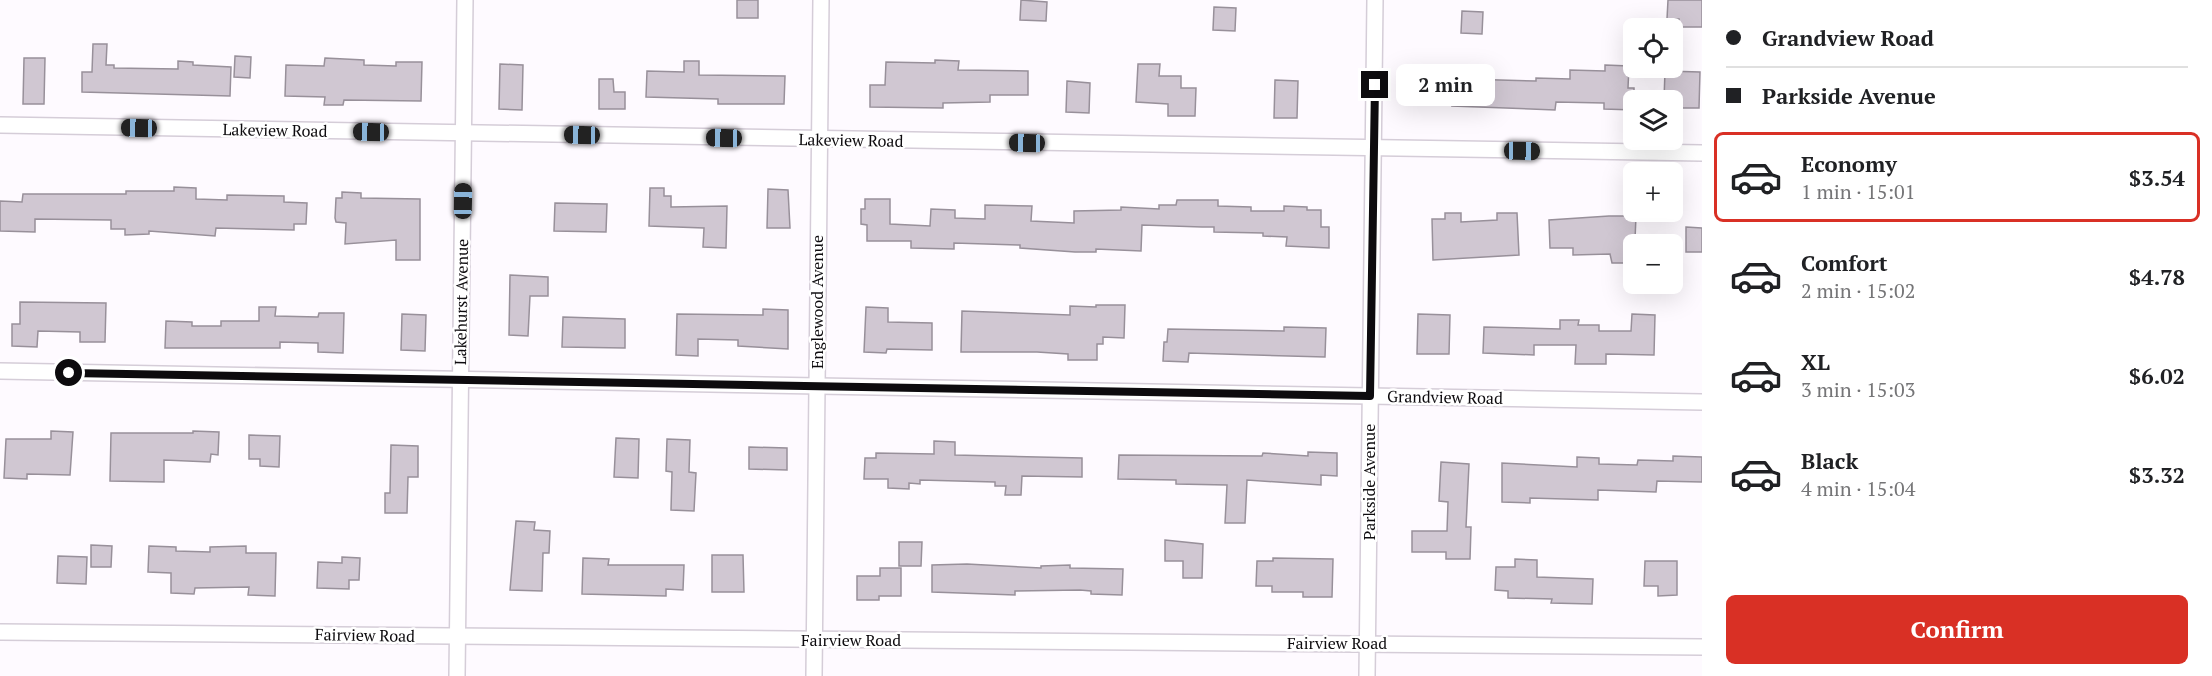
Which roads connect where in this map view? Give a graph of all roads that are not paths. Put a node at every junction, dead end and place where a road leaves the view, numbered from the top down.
1 (465, 0) edge
2 (820, 0) edge
3 (1375, 0) edge
4 (0, 125) edge
5 (464, 133) junction
6 (818, 140) junction
7 (1374, 148) junction
8 (1702, 153) edge
9 (0, 371) edge
10 (459, 380) junction
11 (816, 387) junction
12 (1370, 396) junction
13 (1702, 402) edge
14 (0, 632) edge
15 (457, 636) junction
16 (814, 640) junction
17 (1368, 643) junction
18 (1702, 646) edge
19 (457, 676) edge
20 (814, 676) edge
21 (1367, 676) edge

1 - 5 street, Lakehurst Avenue
2 - 6 street, Englewood Avenue
3 - 7 street, Parkside Avenue
4 - 5 street, Lakeview Road
5 - 6 street, Lakeview Road
5 - 10 street, Lakehurst Avenue
6 - 7 street, Lakeview Road
6 - 11 street, Englewood Avenue
7 - 8 street, Lakeview Road
7 - 12 street, Parkside Avenue
9 - 10 street, Grandview Road
10 - 11 street, Grandview Road
10 - 15 street, Lakehurst Avenue
11 - 12 street, Grandview Road
11 - 16 street, Englewood Avenue
12 - 13 street, Grandview Road
12 - 17 street, Parkside Avenue
14 - 15 street, Fairview Road
15 - 16 street, Fairview Road
15 - 19 street, Lakehurst Avenue
16 - 17 street, Fairview Road
16 - 20 street, Englewood Avenue
17 - 18 street, Fairview Road
17 - 21 street, Parkside Avenue

